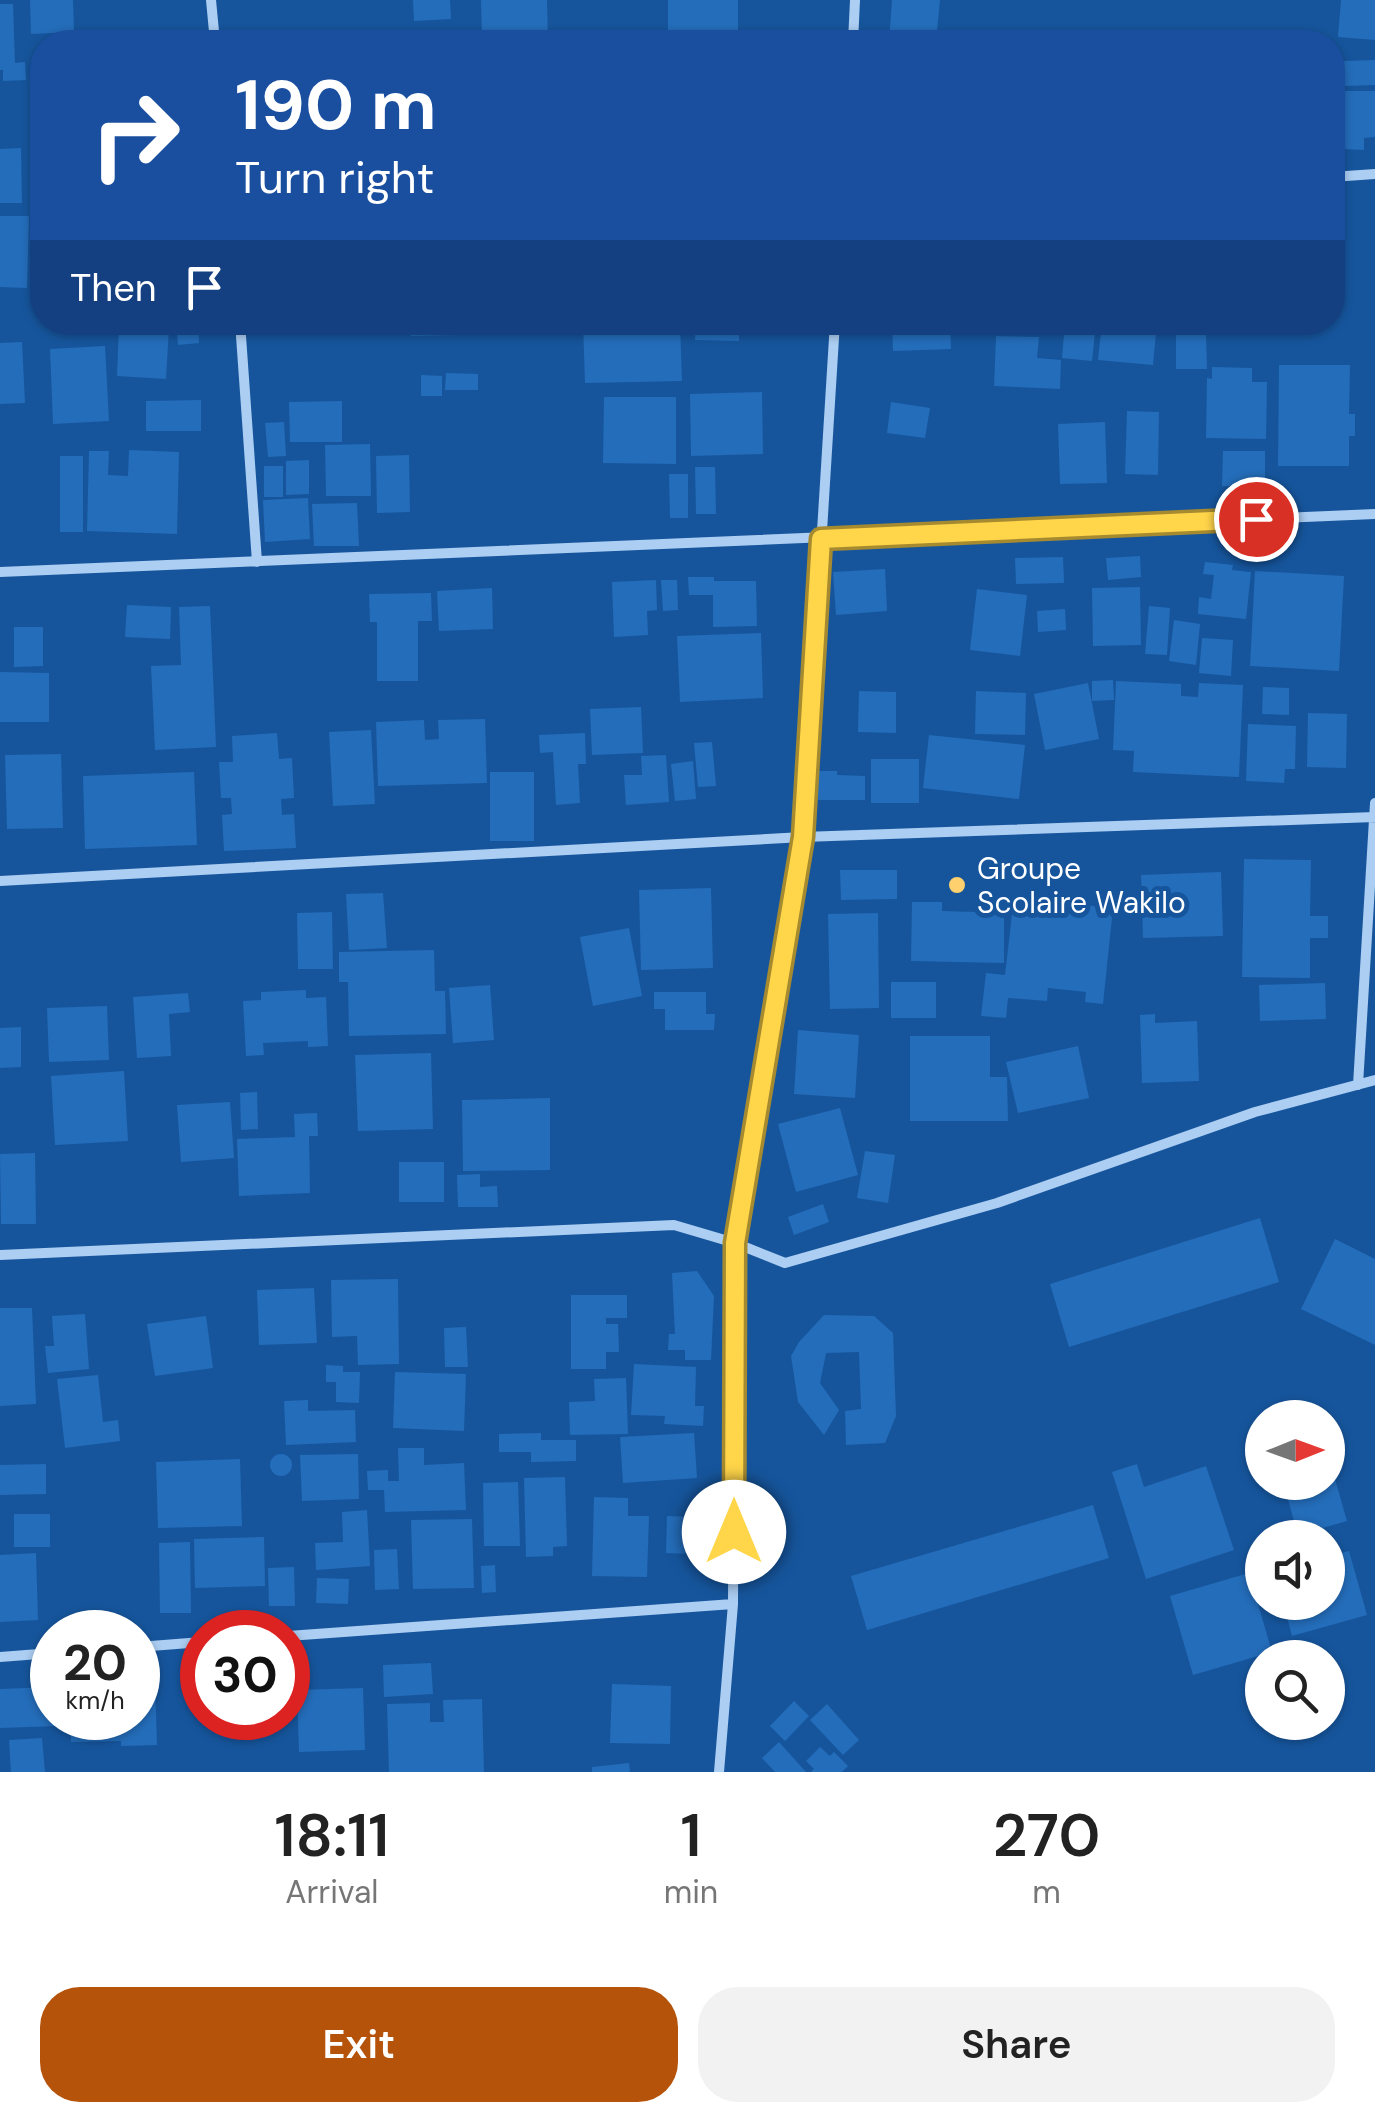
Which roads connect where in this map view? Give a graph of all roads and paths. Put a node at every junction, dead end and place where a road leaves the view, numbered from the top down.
1 (211, 0) edge
2 (856, 0) edge
3 (214, 30) edge
4 (854, 30) edge
5 (1375, 174) edge
6 (1345, 176) edge
7 (241, 335) edge
8 (834, 335) edge
9 (1375, 514) edge
10 (821, 539) junction
11 (257, 562) junction
12 (0, 572) edge
13 (1375, 802) edge
14 (1374, 817) edge
15 (803, 837) junction
16 (0, 881) edge
17 (1375, 1080) edge
18 (1358, 1086) junction
19 (735, 1243) junction
20 (0, 1256) edge
21 (733, 1604) junction
22 (310, 1634) edge
23 (30, 1655) edge
24 (0, 1657) edge
25 (719, 1772) edge

1 - 3 street
2 - 4 street
5 - 6 street
7 - 11 street
8 - 10 street
9 - 10 street
10 - 11 street
10 - 15 street
11 - 12 street
13 - 14 street
14 - 15 street
14 - 18 street
15 - 16 street
15 - 19 street
17 - 18 street
18 - 19 street
19 - 20 street
19 - 21 street
21 - 22 street
21 - 25 street
23 - 24 street

